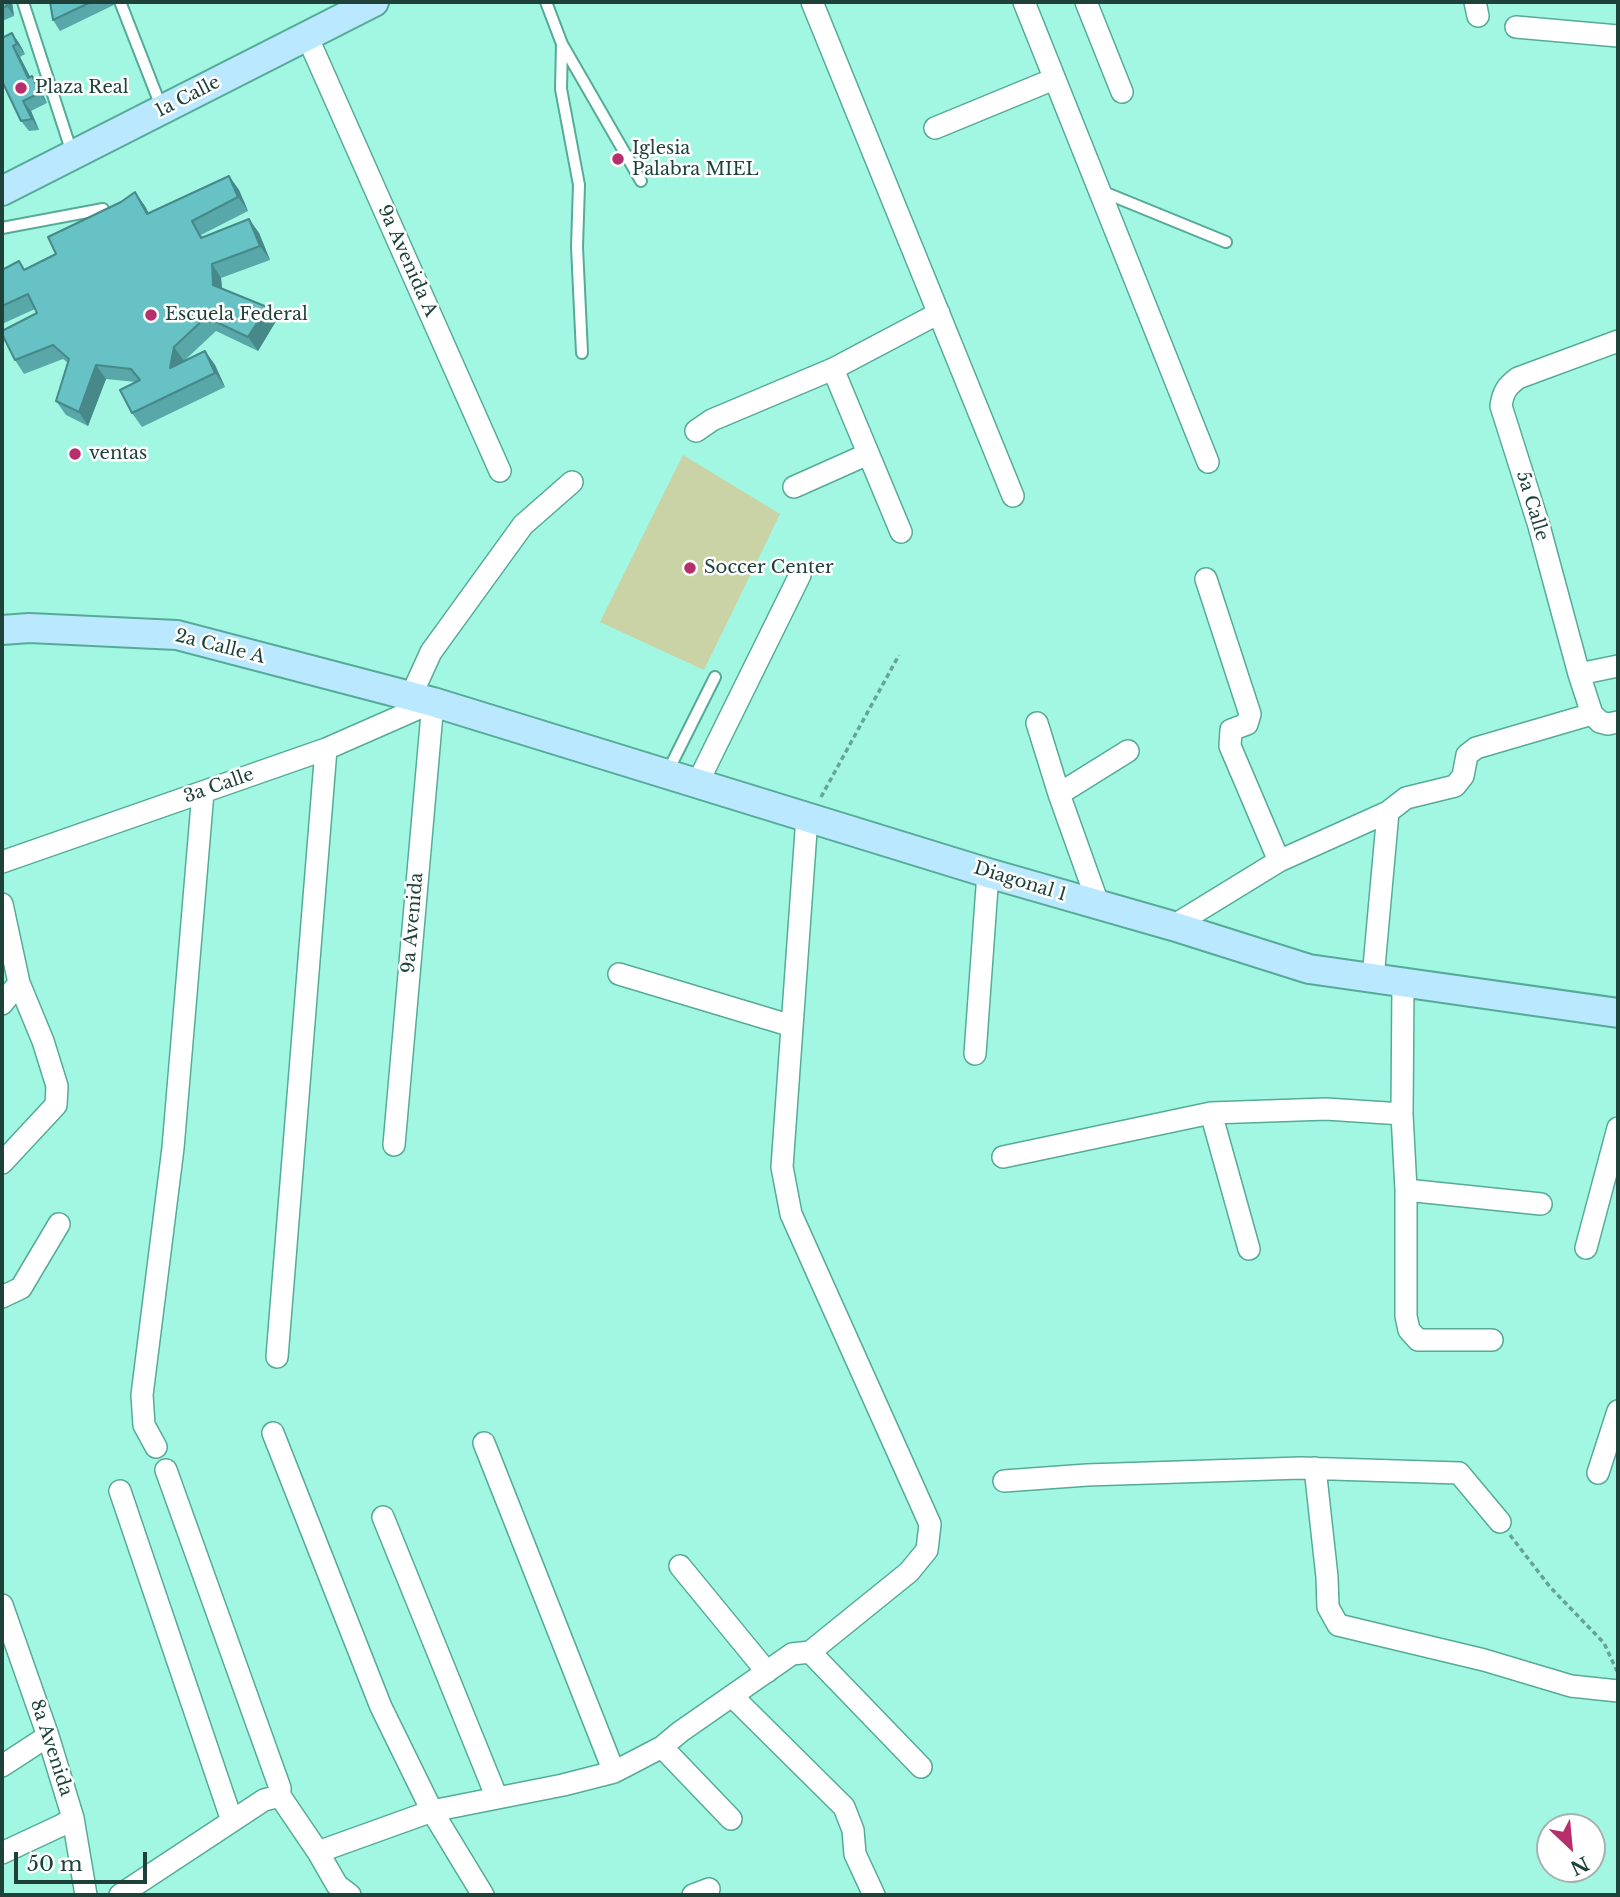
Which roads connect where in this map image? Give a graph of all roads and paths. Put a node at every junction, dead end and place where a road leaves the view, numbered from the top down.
1 (23, 2) edge
2 (374, 2) edge
3 (546, 2) edge
4 (813, 2) edge
5 (1024, 2) edge
6 (1086, 2) edge
7 (121, 4) dead end
8 (1516, 27) dead end
9 (1618, 36) edge
10 (310, 44) junction
11 (562, 44) junction
12 (1054, 79) junction
13 (1122, 92) dead end
14 (162, 110) junction
15 (935, 128) dead end
16 (73, 155) junction
17 (641, 181) dead end
18 (1099, 190) junction
19 (2, 191) edge
20 (103, 209) edge
21 (2, 228) edge
22 (1226, 242) dead end
23 (939, 313) junction
24 (1618, 341) edge
25 (582, 353) dead end
26 (833, 369) junction
27 (696, 431) dead end
28 (868, 454) junction
29 (1208, 462) dead end
30 (500, 471) dead end
31 (572, 482) dead end
32 (794, 487) dead end
33 (1013, 496) dead end
34 (901, 532) dead end
35 (800, 575) dead end
36 (1206, 579) dead end
37 (2, 630) edge
38 (899, 655) dead end
39 (1618, 666) edge
40 (1579, 674) junction
41 (715, 677) dead end
42 (422, 699) junction
43 (1592, 714) junction
44 (1618, 722) edge
45 (1037, 723) dead end
46 (326, 749) junction
47 (1128, 751) dead end
48 (667, 773) junction
49 (698, 782) junction
50 (202, 792) junction
51 (1059, 794) junction
52 (1388, 811) junction
53 (808, 818) junction
54 (1279, 861) junction
55 (2, 862) edge
56 (988, 873) junction
57 (2, 904) edge
58 (1099, 906) junction
59 (1173, 926) junction
60 (618, 974) dead end
61 (1373, 978) junction
62 (19, 983) junction
63 (1403, 983) junction
64 (2, 1004) edge
65 (1618, 1013) edge
66 (792, 1026) junction
67 (975, 1054) dead end
68 (1210, 1114) junction
69 (1402, 1114) junction
70 (1618, 1128) edge
71 (394, 1144) dead end
72 (1003, 1157) dead end
73 (2, 1163) edge
74 (1406, 1189) junction
75 (1541, 1204) dead end
76 (59, 1224) dead end
77 (1586, 1248) dead end
78 (1249, 1249) dead end
79 (2, 1297) edge
80 (1492, 1340) dead end
81 (277, 1357) dead end
82 (1618, 1411) edge
83 (273, 1433) dead end
84 (484, 1443) dead end
85 (156, 1447) dead end
86 (1315, 1468) junction
87 (166, 1470) dead end
88 (1598, 1473) dead end
89 (1004, 1481) dead end
90 (120, 1491) dead end
91 (383, 1517) dead end
92 (1500, 1522) joint
93 (680, 1566) dead end
94 (2, 1605) edge
95 (810, 1652) junction
96 (767, 1672) junction
97 (1618, 1675) edge
98 (1618, 1691) edge
99 (732, 1696) junction
100 (48, 1736) junction
101 (662, 1747) junction
102 (2, 1766) edge
103 (920, 1767) dead end
104 (614, 1772) junction
105 (280, 1796) junction
106 (497, 1798) junction
107 (432, 1811) junction
108 (73, 1818) junction
109 (731, 1819) dead end
110 (232, 1821) junction
111 (2, 1853) edge
112 (318, 1853) junction
113 (86, 1895) edge
114 (120, 1895) edge
115 (350, 1895) edge
116 (484, 1895) edge
117 (874, 1895) edge

1 - 16 lane
2 - 10 street, 1a Calle
3 - 11 lane
4 - 23 street
5 - 12 street
6 - 13 street
7 - 14 lane
8 - 9 street
10 - 14 street, 1a Calle
10 - 30 street, 9a Avenida A
11 - 17 lane
11 - 25 lane
12 - 15 street
12 - 18 street
14 - 16 street, 1a Calle
16 - 19 street, 1a Calle
18 - 22 lane
18 - 29 street
20 - 21 lane
23 - 26 street
23 - 33 street
24 - 40 street, 5a Calle
26 - 27 street
26 - 28 street
28 - 32 street
28 - 34 street
31 - 42 street
35 - 49 street
36 - 54 street
37 - 42 street, 2a Calle A
38 - 53 path
39 - 40 street
40 - 43 street, 5a Calle
41 - 48 lane
42 - 46 street, 3a Calle
42 - 48 street, Diagonal 1
42 - 71 street, 9a Avenida
43 - 44 street
43 - 52 street
45 - 51 street
46 - 50 street, 3a Calle
46 - 81 street
47 - 51 street
48 - 49 street, Diagonal 1
49 - 53 street, Diagonal 1
50 - 55 street, 3a Calle
50 - 85 street
51 - 58 street
52 - 54 street
52 - 61 street
53 - 56 street, Diagonal 1
53 - 66 street
54 - 59 street
56 - 58 street, Diagonal 1
56 - 67 street
57 - 62 street
58 - 59 street, Diagonal 1
59 - 61 street, Diagonal 1
60 - 66 street
61 - 63 street, Diagonal 1
62 - 64 street
62 - 73 street
63 - 65 street, Diagonal 1
63 - 69 street
66 - 95 street
68 - 69 street
68 - 72 street
68 - 78 street
69 - 74 street
70 - 77 street
74 - 75 street
74 - 80 street
76 - 79 street
82 - 88 street
83 - 107 street
84 - 104 street
86 - 89 street
86 - 92 street
86 - 98 street
87 - 105 street
90 - 110 street
91 - 106 street
92 - 97 path
93 - 96 street
94 - 100 street, 8a Avenida
95 - 96 street
95 - 103 street
96 - 99 street
99 - 101 street
99 - 117 street
100 - 102 street
100 - 108 street, 8a Avenida
101 - 104 street
101 - 109 street
104 - 106 street
105 - 110 street
105 - 112 street
106 - 107 street
107 - 112 street
107 - 116 street
108 - 111 street
108 - 113 street, 8a Avenida
110 - 114 street
112 - 115 street

